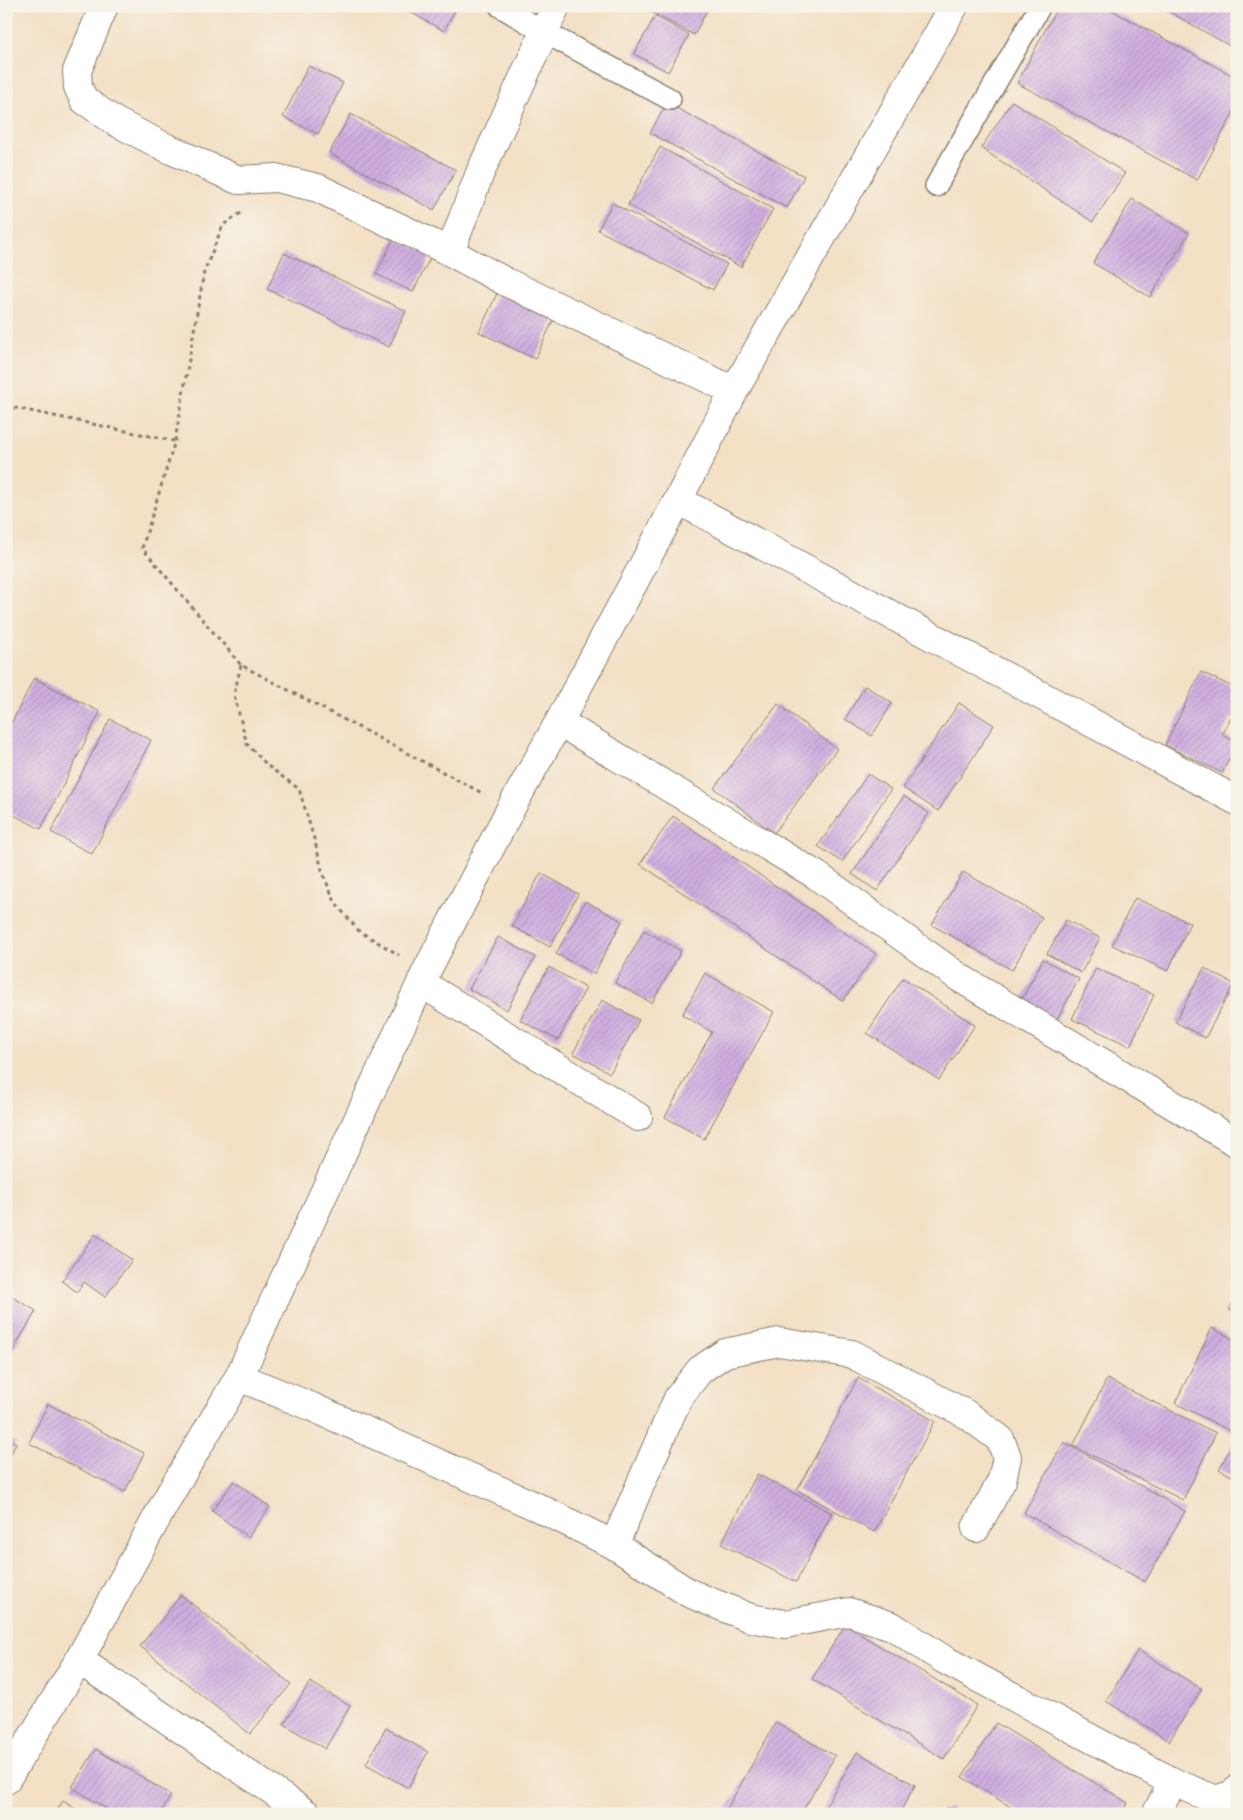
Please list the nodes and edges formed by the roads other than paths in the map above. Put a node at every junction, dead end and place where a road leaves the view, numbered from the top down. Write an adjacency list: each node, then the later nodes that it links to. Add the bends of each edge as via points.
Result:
1 (104, 6): 9 (street, via 77,71 78,87 84,100 116,122 238,180 276,178 318,188)
2 (500, 6): 6 (lane)
3 (556, 6): 6 (street)
4 (954, 6): 10 (street)
5 (1040, 6): 8 (lane)
6 (544, 32): 7 (lane); 9 (street, via 480,173)
7 (670, 99)
8 (936, 186)
9 (450, 252): 10 (street)
10 (734, 391): 11 (street)
11 (678, 500): 12 (street); 13 (street)
12 (559, 722): 14 (street); 16 (street, via 816,875 960,978)
13 (1237, 800)
14 (424, 977): 15 (street); 17 (street)
15 (638, 1117)
16 (1237, 1143)
17 (239, 1377): 19 (street, via 537,1507); 20 (street, via 171,1492)
18 (976, 1528): 19 (street, via 1002,1480 1007,1457 1000,1439 966,1414 852,1354 779,1342 725,1353 700,1370 678,1398)
19 (614, 1545): 22 (street, via 689,1593 750,1618 785,1624 849,1612 892,1626 943,1659)
20 (79, 1660): 21 (street); 24 (street)
21 (6, 1780)
22 (1173, 1782): 23 (street, via 1216,1800 1233,1794); 25 (street)
23 (1237, 1789)
24 (307, 1814)
25 (1156, 1814)

